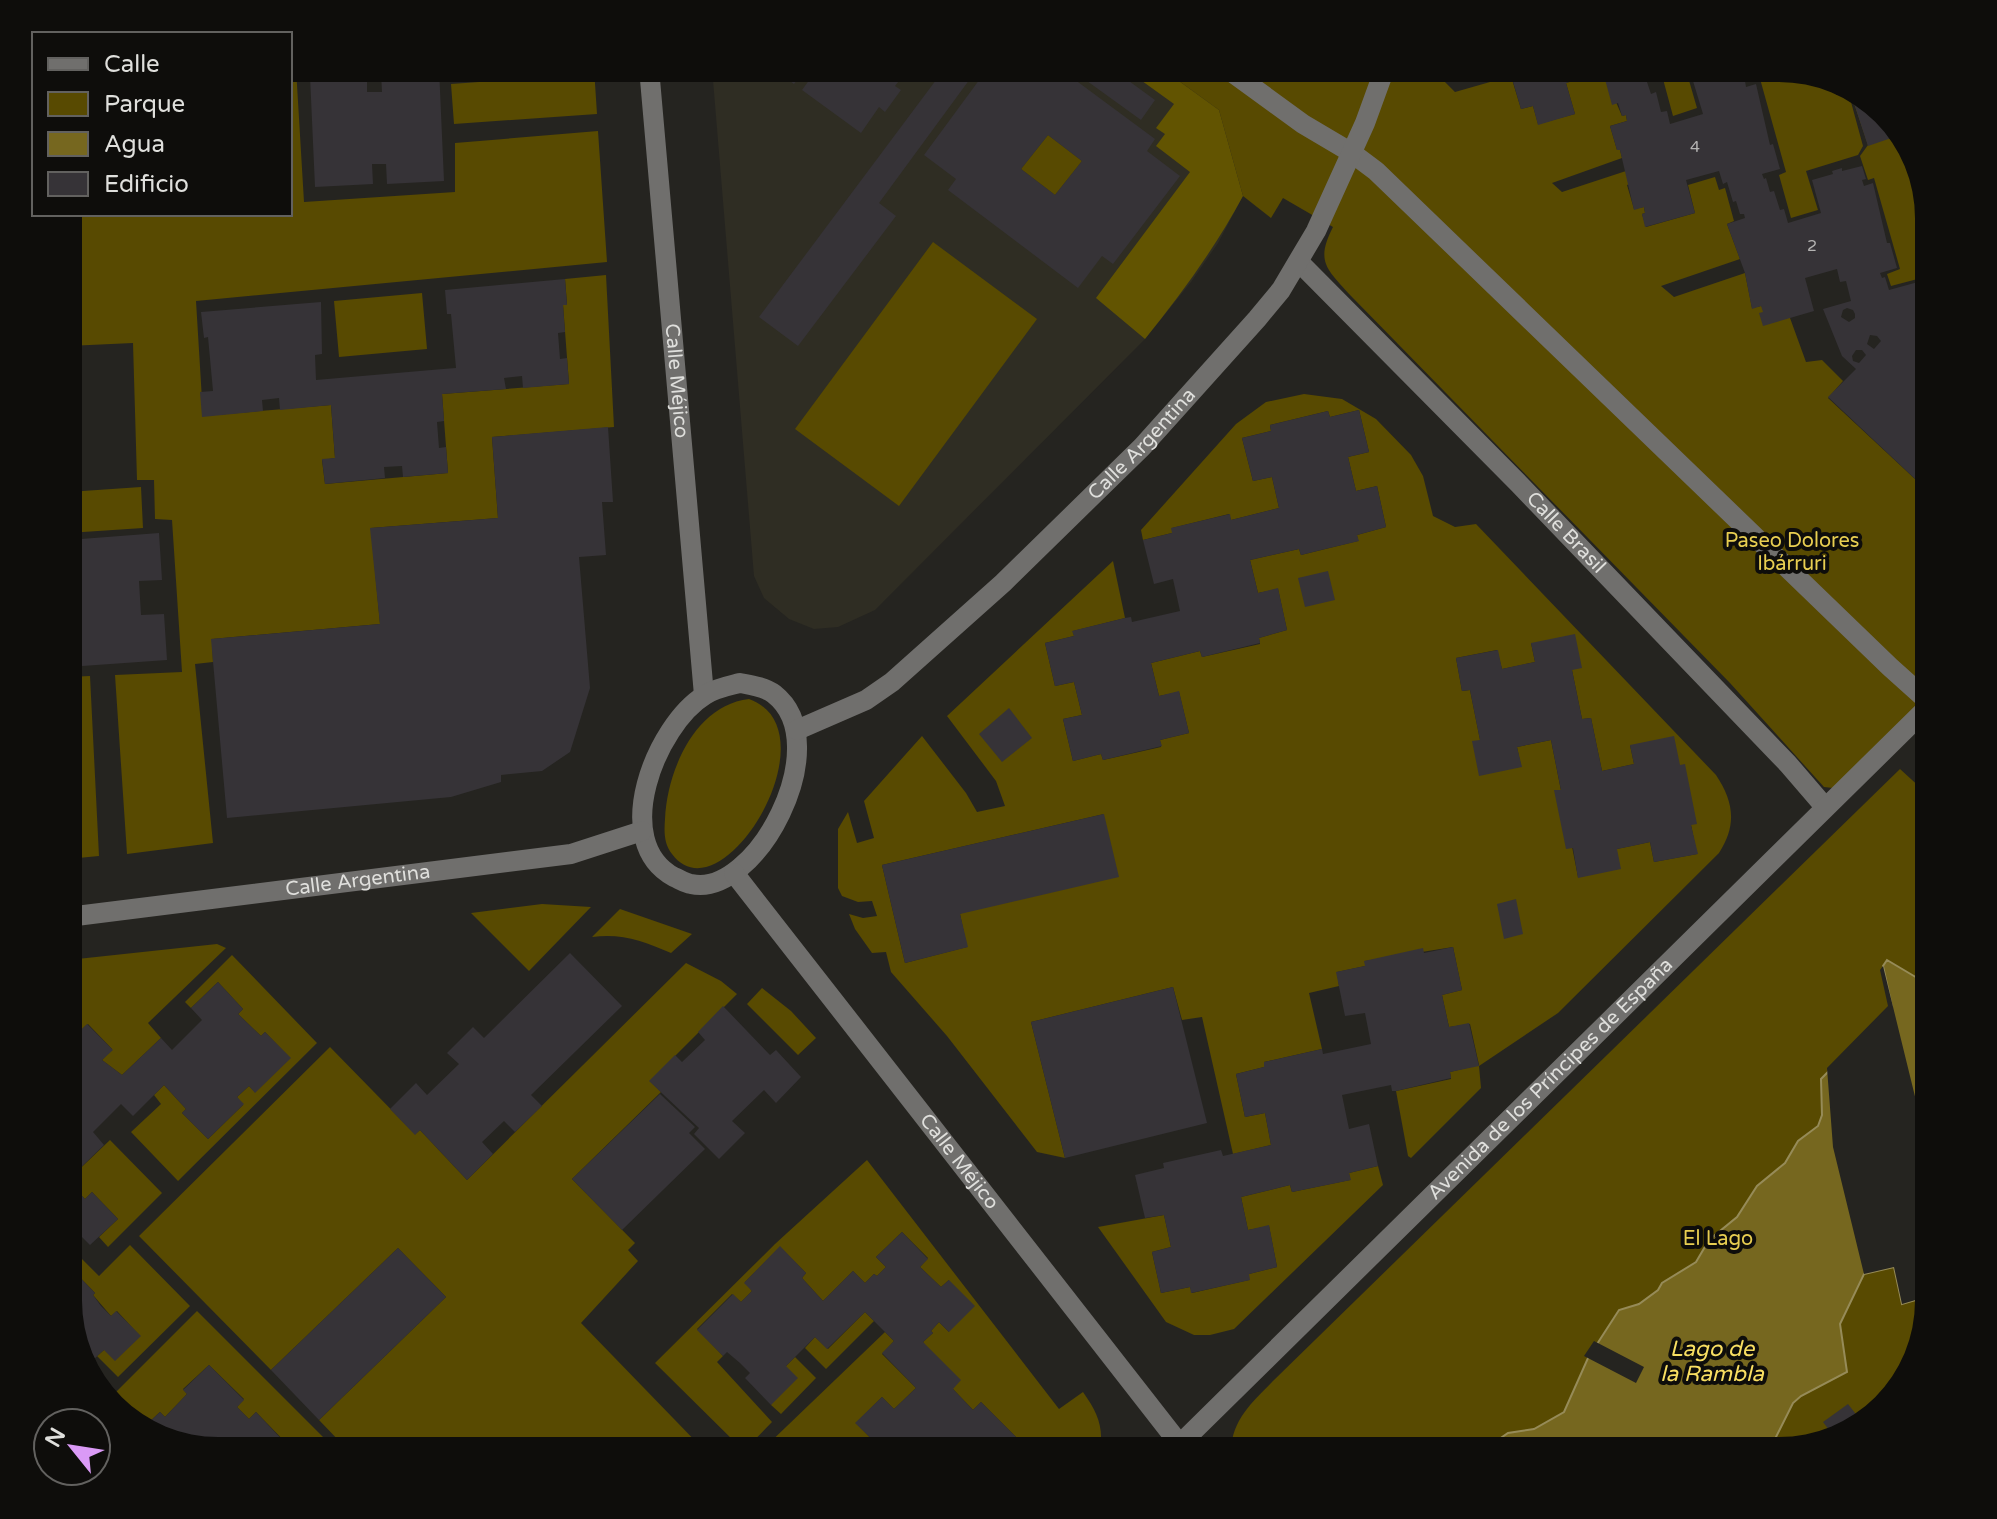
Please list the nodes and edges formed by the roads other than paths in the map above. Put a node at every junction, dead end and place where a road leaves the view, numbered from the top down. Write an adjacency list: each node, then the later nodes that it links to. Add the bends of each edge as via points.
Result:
1 (650, 82): 7 (street, Calle Méjico)
2 (1245, 82): 4 (street)
3 (1380, 82): 4 (street, Calle Argentina)
4 (1352, 153): 5 (street, Calle Argentina); 6 (street)
5 (1299, 262): 9 (street, Calle Argentina, via 1257,319 1142,447 1003,583 892,682 866,700); 10 (street, Calle Brasil, via 1519,484)
6 (1915, 691)
7 (704, 695): 9 (street, via 740,683 757,686 775,694); 11 (street, via 673,728 655,760 644,792)
8 (1915, 718): 10 (street, Avenida de los Príncipes de España)
9 (797, 730): 12 (street, via 794,778 781,814)
10 (1825, 807): 15 (street, Avenida de los Príncipes de España)
11 (642, 831): 12 (street, via 661,870 682,881 704,884); 13 (street, Calle Argentina, via 571,854)
12 (734, 873): 14 (street, Calle Méjico)
13 (82, 915)
14 (1170, 1437)
15 (1191, 1437)

